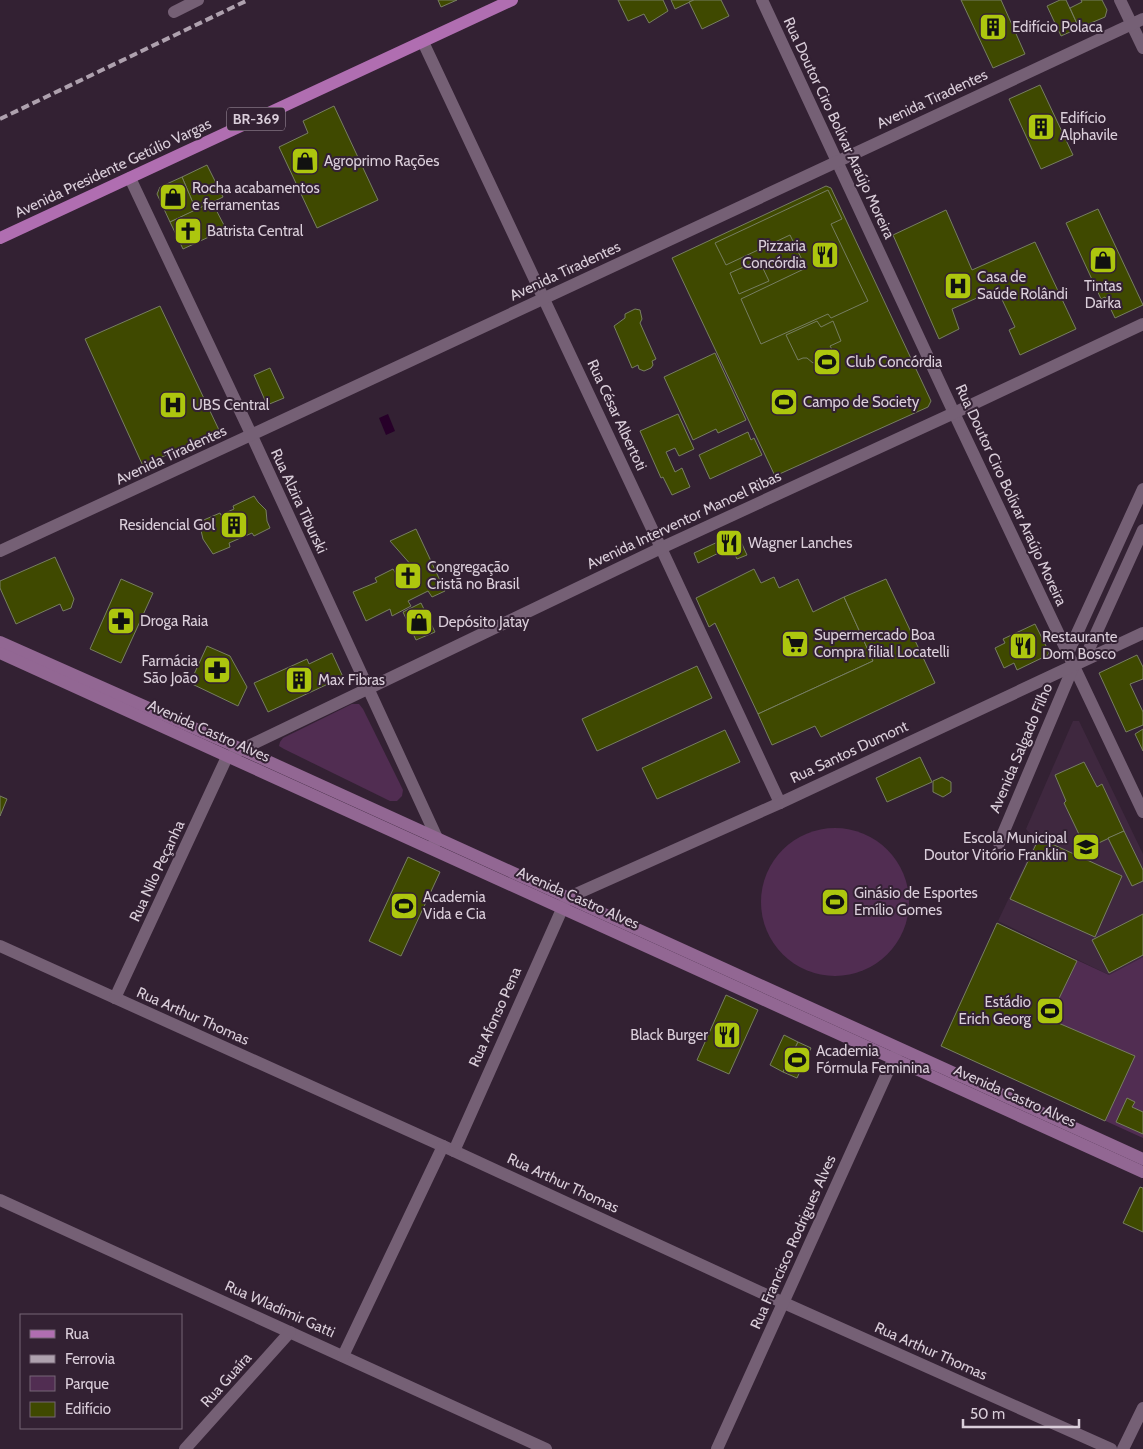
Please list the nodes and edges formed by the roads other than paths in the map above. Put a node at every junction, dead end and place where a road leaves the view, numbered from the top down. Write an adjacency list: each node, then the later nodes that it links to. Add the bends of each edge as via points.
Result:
1 (198, 0): 5 (street)
2 (512, 0): 7 (main road, Avenida Presidente Getúlio Vargas / BR-369)
3 (762, 0): 9 (street, Rua Doutor Ciro Bolívar Araújo Moreira)
4 (1120, 0): 6 (street)
5 (174, 12)
6 (1138, 22): 8 (street); 9 (street, Avenida Tiradentes)
7 (423, 42): 10 (main road, Avenida Presidente Getúlio Vargas / BR-369); 12 (street, Rua César Albertoti)
8 (1143, 48)
9 (836, 161): 12 (street, Avenida Tiradentes); 14 (street, Rua Doutor Ciro Bolívar Araújo Moreira)
10 (130, 178): 11 (main road, Avenida Presidente Getúlio Vargas / BR-369); 15 (street, Rua Alzira Tiburski)
11 (0, 238)
12 (544, 299): 15 (street, Avenida Tiradentes); 18 (street, Rua César Albertoti)
13 (1143, 324): 14 (street, Avenida Interventor Manoel Ribas)
14 (954, 413): 18 (street, Avenida Interventor Manoel Ribas); 23 (street, Rua Doutor Ciro Bolívar Araújo Moreira)
15 (252, 436): 19 (street, Avenida Tiradentes); 25 (street, Rua Alzira Tiburski)
16 (1143, 489): 23 (street)
17 (1143, 530): 24 (street, Avenida Salgado Filho)
18 (662, 548): 25 (street, Avenida Interventor Manoel Ribas); 29 (street, Rua César Albertoti)
19 (0, 551)
20 (1143, 633): 24 (street, Rua Santos Dumont)
21 (0, 642): 26 (main road, Avenida Castro Alves)
22 (0, 653): 26 (main road, Avenida Castro Alves)
23 (1068, 653): 24 (street, Rua Doutor Ciro Bolívar Araújo Moreira)
24 (1079, 662): 29 (street, Rua Santos Dumont); 30 (street, Rua Doutor Ciro Bolívar Araújo Moreira); 32 (street, Avenida Salgado Filho)
25 (368, 688): 27 (street, Avenida Interventor Manoel Ribas); 31 (street, Rua Alzira Tiburski)
26 (106, 696): 27 (main road, Avenida Castro Alves); 28 (main road, Avenida Castro Alves)
27 (241, 749): 28 (street, Avenida Interventor Manoel Ribas); 31 (main road, Avenida Castro Alves)
28 (227, 757): 31 (main road, Avenida Castro Alves); 35 (street, Rua Nilo Peçanha)
29 (780, 803): 33 (street, Rua Santos Dumont)
30 (1143, 812)
31 (434, 844): 33 (main road, Avenida Castro Alves)
32 (999, 844)
33 (564, 903): 36 (main road, Avenida Castro Alves); 38 (street, Rua Afonso Pena)
34 (0, 946): 35 (street, Rua Arthur Thomas)
35 (115, 998): 38 (street, Rua Arthur Thomas)
36 (896, 1054): 37 (main road, Avenida Castro Alves); 42 (street, Rua Francisco Rodrigues Alves)
37 (1050, 1124): 39 (main road, Avenida Castro Alves); 40 (main road, Avenida Castro Alves)
38 (448, 1148): 42 (street, Rua Arthur Thomas); 44 (street, Rua Afonso Pena)
39 (1143, 1159)
40 (1143, 1172)
41 (0, 1200): 43 (street, Rua Wladimir Gatti)
42 (784, 1302): 48 (street, Rua Francisco Rodrigues Alves); 49 (street, Rua Arthur Thomas)
43 (290, 1332): 44 (street, Rua Wladimir Gatti); 46 (street, Rua Guaíra)
44 (343, 1356): 47 (street, Rua Wladimir Gatti)
45 (1143, 1408): 50 (street)
46 (186, 1449)
47 (546, 1449)
48 (717, 1449)
49 (1111, 1449)
50 (1123, 1449)

